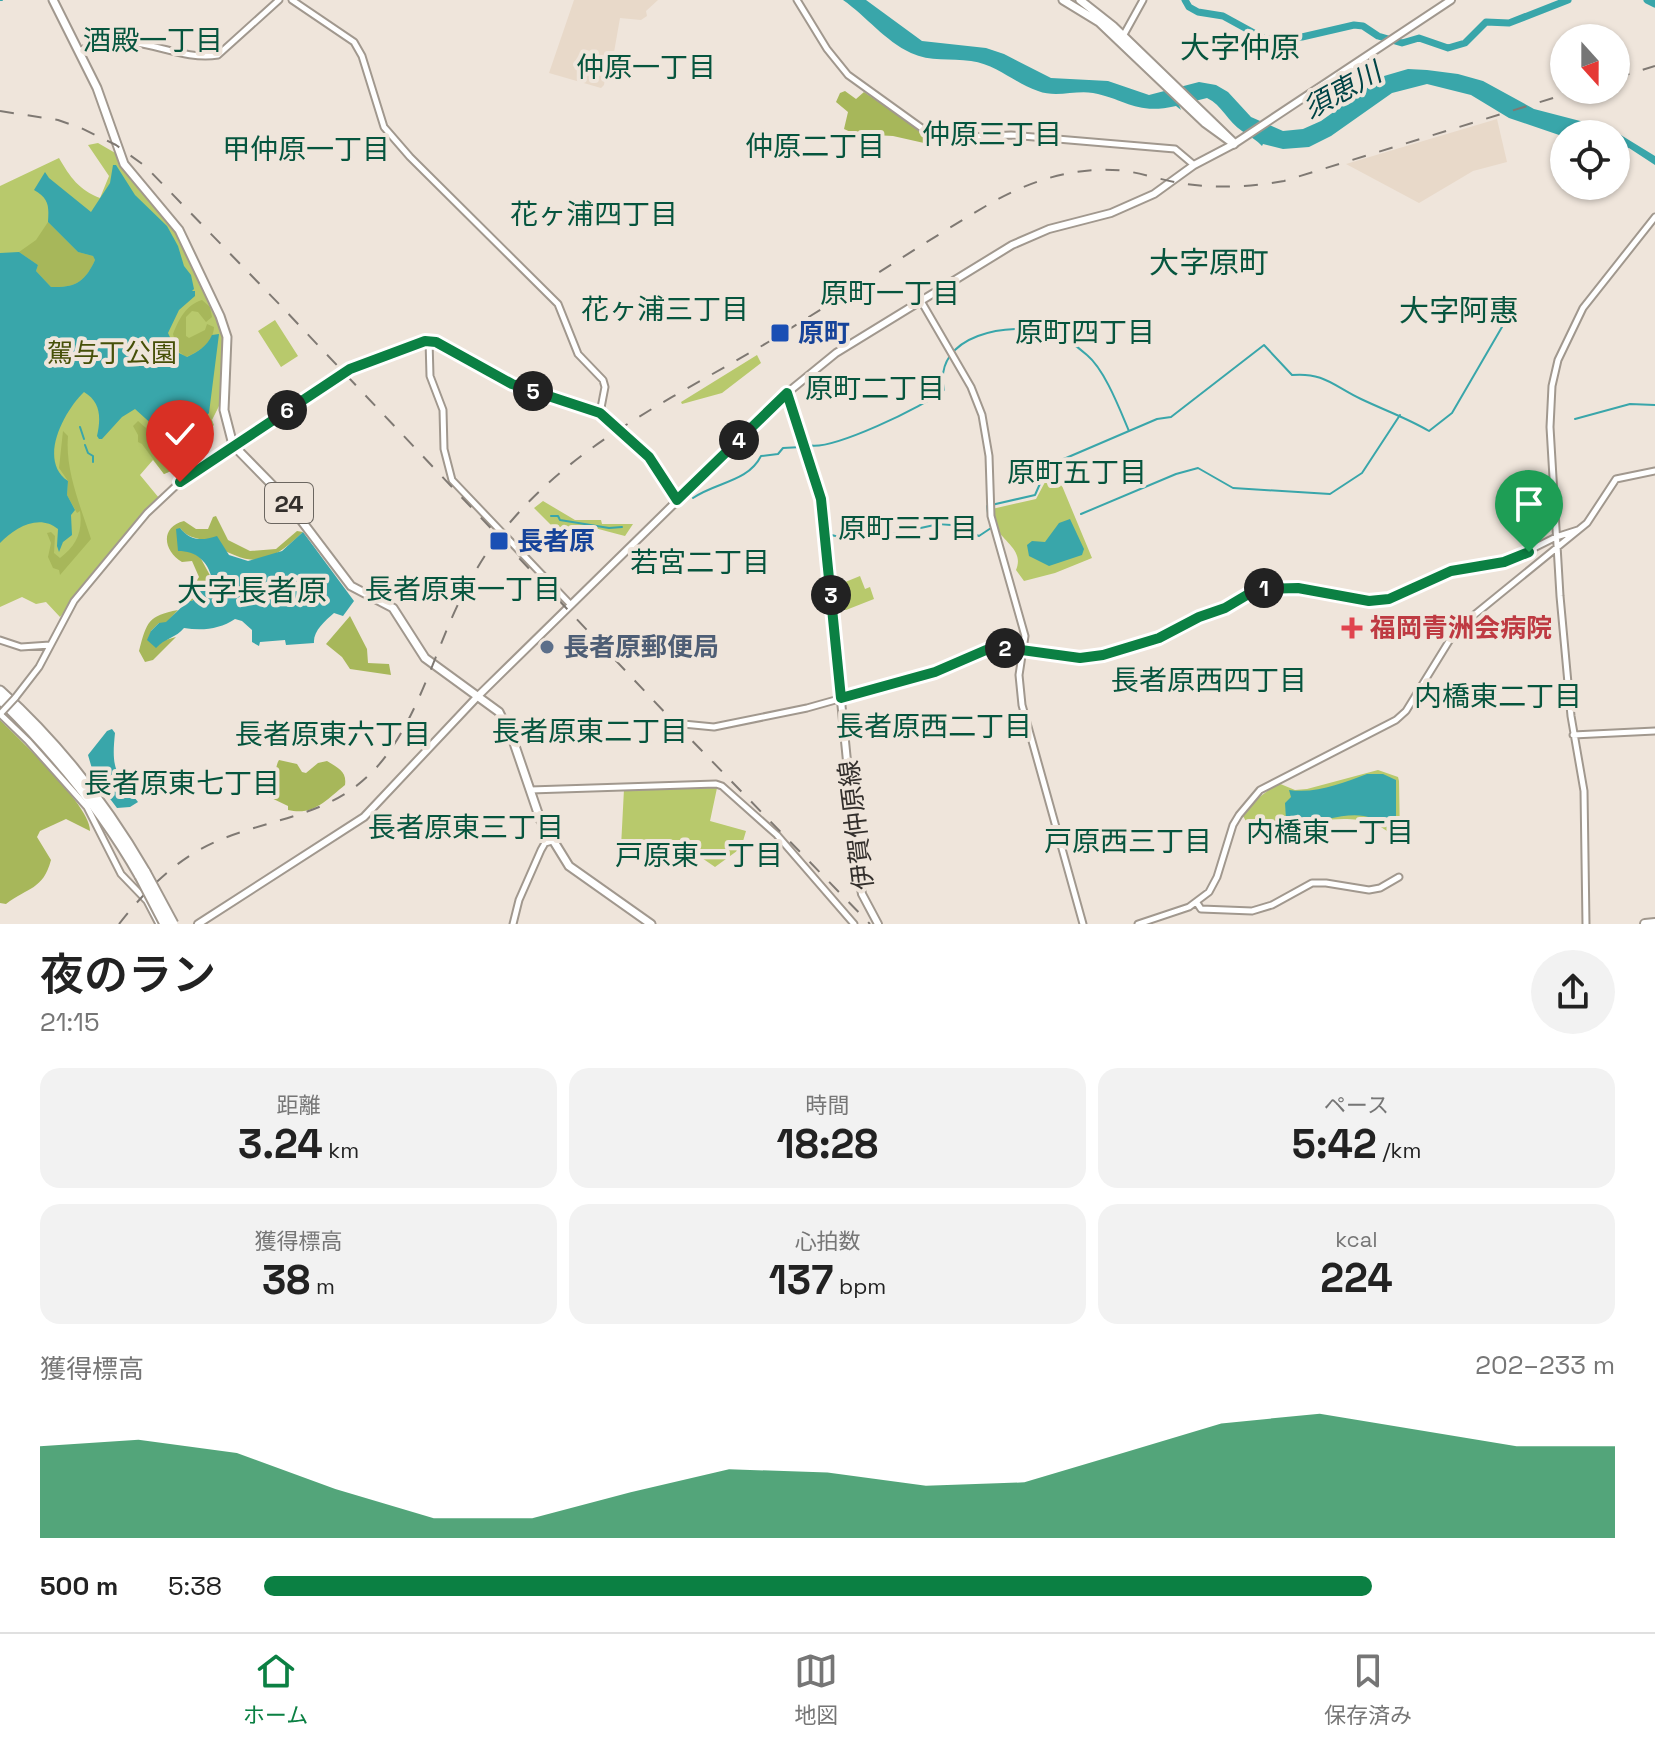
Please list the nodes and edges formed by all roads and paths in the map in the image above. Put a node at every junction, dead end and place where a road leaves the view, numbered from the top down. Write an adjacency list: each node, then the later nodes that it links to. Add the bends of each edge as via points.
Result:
1 (53, 0): 10 (main road)
2 (279, 0): 10 (street, via 218,55 122,41)
3 (292, 0): 17 (street, via 354,42 384,127 558,304 578,354 603,380)
4 (797, 0): 12 (street, via 848,75 930,134 1175,149)
5 (1063, 0): 9 (main road)
6 (1080, 0): 9 (main road)
7 (1143, 0): 9 (street)
8 (1451, 0): 11 (main road)
9 (1122, 38): 11 (main road, via 1225,139)
10 (79, 51): 18 (main road, via 124,164 179,230 225,328 224,410)
11 (1238, 141): 12 (main road)
12 (1194, 165): 14 (main road, via 1128,207 1012,245)
13 (1655, 217): 22 (street, via 1583,308 1558,360 1550,427)
14 (921, 301): 16 (main road, via 836,353); 27 (street, via 982,415 990,507 1025,636)
15 (429, 340): 17 (street, via 512,384); 18 (street, via 350,369); 24 (street, via 430,376 443,410 452,480)
16 (787, 393): 20 (main road); 30 (main road, 伊賀仲原線, via 821,499)
17 (600, 413): 20 (street, bridge, via 655,464)
18 (233, 445): 26 (street, via 147,513 74,601); 29 (main road, 24, via 282,495 351,586 393,608 425,658)
19 (1655, 471): 21 (street, via 1616,479)
20 (677, 500): 24 (main road)
21 (1578, 530): 22 (street); 23 (street)
22 (1556, 537): 23 (street); 27 (street, via 1510,560 1451,571 1389,599 1262,588 1159,638 1103,655 1080,658)
23 (1557, 547): 35 (street); 40 (street, via 1460,628 1396,720 1254,796 1233,825 1214,885)
24 (570, 604): 29 (main road)
25 (0, 640): 26 (street, via 16,646)
26 (50, 645): 32 (street, bridge)
27 (1023, 651): 30 (street, via 986,650 935,672); 51 (street, via 1019,675 1024,716)
28 (0, 691): 38 (highway, via 81,777)
29 (478, 696): 36 (main road, 24, via 506,723); 41 (main road, via 364,817)
30 (841, 698): 33 (street, via 753,721 714,727); 50 (main road, 伊賀仲原線, via 859,884)
31 (0, 699): 38 (highway, via 84,792)
32 (1, 713): 43 (street, via 87,807 121,874 147,901)
33 (683, 724)
34 (1655, 731): 35 (street)
35 (1573, 735): 53 (street, via 1584,791)
36 (530, 790): 37 (main road, 24); 49 (street, via 722,786 777,835)
37 (552, 841): 47 (street, via 541,850); 48 (main road, 24, via 576,872)
38 (143, 874): 44 (highway, bridge); 45 (highway, bridge)
39 (1399, 877): 40 (street, via 1375,890 1312,883 1252,911 1201,909)
40 (1197, 903): 52 (street)
41 (208, 921): 46 (main road)
42 (1655, 923): 54 (highway)
43 (159, 924)
44 (165, 924)
45 (173, 924)
46 (198, 924)
47 (513, 924)
48 (651, 924)
49 (854, 924)
50 (878, 924)
51 (1083, 924)
52 (1138, 924)
53 (1586, 924)
54 (1645, 924)

